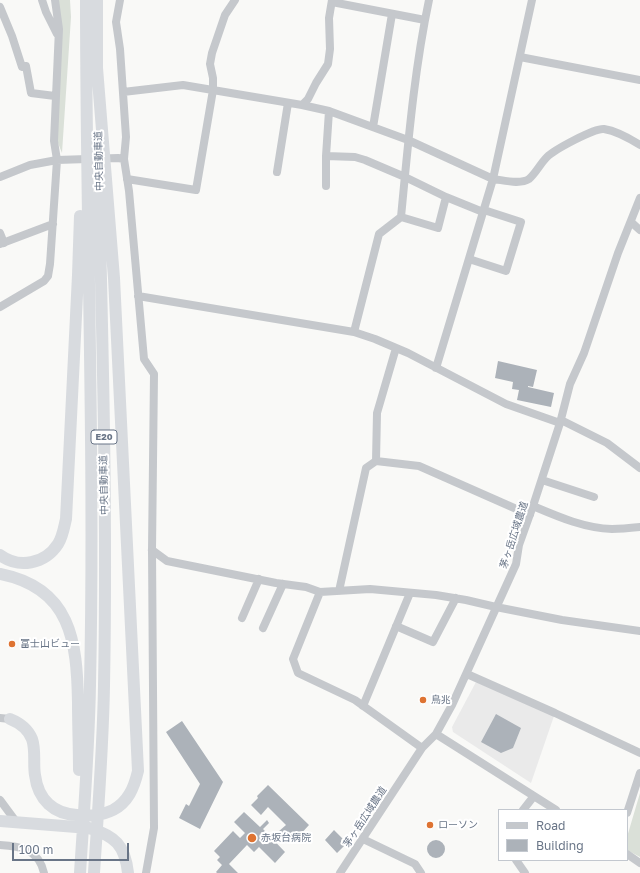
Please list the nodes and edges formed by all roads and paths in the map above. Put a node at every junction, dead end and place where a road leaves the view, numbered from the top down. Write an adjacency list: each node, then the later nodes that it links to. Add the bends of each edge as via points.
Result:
1 (42, 0): 13 (street)
2 (55, 0): 13 (street)
3 (86, 0): 22 (highway, 中央自動車道 / E20)
4 (98, 0): 15 (highway, 中央自動車道 / E20)
5 (120, 0): 18 (street, via 116,22)
6 (235, 0): 17 (street, via 225,15 212,53 210,64)
7 (429, 0): 12 (street)
8 (532, 0): 14 (street)
9 (332, 1): 11 (street); 21 (street, via 328,64)
10 (0, 7): 19 (street, via 22,67 26,66 31,93)
11 (392, 14): 12 (street); 24 (street)
12 (425, 20): 25 (street)
13 (58, 37): 19 (street)
14 (520, 57): 16 (street); 34 (street)
15 (97, 68): 75 (highway, via 114,278 138,771 135,785 125,802 101,815 90,816 64,814 49,805 35,776 32,738 17,721); 94 (highway, 中央自動車道 / E20, via 105,538 101,780)
16 (640, 80)
17 (213, 90): 18 (street, via 183,85); 20 (street); 33 (street, via 196,190)
18 (123, 92): 28 (street, via 126,137)
19 (55, 96): 29 (street, via 54,140)
20 (288, 103): 21 (street); 30 (street)
21 (302, 105): 23 (street)
22 (86, 107): 60 (highway, via 66,519 58,543 52,551 35,562 16,563); 93 (highway, 中央自動車道 / E20, via 91,616 90,694)
23 (329, 111): 24 (street); 27 (street)
24 (374, 127): 25 (street)
25 (408, 140): 32 (street); 34 (street)
26 (640, 145): 34 (street, via 602,129 581,136 547,157 529,179)
27 (326, 156): 32 (street, via 355,157); 35 (street)
28 (121, 159): 29 (street); 33 (street)
29 (60, 160): 31 (street, via 30,165); 41 (street)
30 (277, 172)
31 (0, 177)
32 (405, 177): 36 (street); 39 (street)
33 (127, 179): 46 (street)
34 (493, 179): 38 (street)
35 (326, 186)
36 (446, 197): 38 (street); 39 (street, via 438,228)
37 (640, 198): 40 (street, 茅ヶ岳広域農道)
38 (483, 211): 45 (street); 45 (street, via 521,222 506,272)
39 (401, 217): 48 (street, via 379,234)
40 (631, 222): 42 (street); 51 (street, 茅ヶ岳広域農道, via 584,354 570,384)
41 (53, 224): 44 (street); 47 (street, via 48,276 44,281)
42 (640, 230)
43 (0, 233): 44 (street)
44 (2, 243)
45 (469, 259): 50 (street)
46 (138, 296): 48 (street); 59 (street, via 144,359 154,374)
47 (0, 307)
48 (354, 332): 49 (street)
49 (396, 348): 50 (street); 52 (street, via 377,413)
50 (436, 368): 51 (street, via 506,404)
51 (560, 421): 53 (street, via 607,442); 54 (street, 茅ヶ岳広域農道)
52 (376, 461): 57 (street, via 419,466); 64 (street, via 366,468)
53 (640, 468)
54 (542, 480): 55 (street); 56 (street, 茅ヶ岳広域農道)
55 (594, 496)
56 (533, 506): 57 (street, 茅ヶ岳広域農道); 58 (street, via 571,522 612,529)
57 (530, 515): 68 (street, 茅ヶ岳広域農道, via 519,545 516,564)
58 (640, 527)
59 (152, 550): 62 (street, via 167,561); 96 (street, via 154,828)
60 (0, 555)
61 (0, 574): 93 (highway, via 20,579 42,591 61,613 72,639 78,688)
62 (259, 579): 63 (street); 69 (street)
63 (283, 584): 65 (street); 71 (street)
64 (339, 591): 65 (street); 66 (street, via 370,589)
65 (320, 592): 74 (street, via 294,659 298,673)
66 (410, 593): 67 (street); 70 (street)
67 (456, 598): 68 (street); 70 (street, via 433,642)
68 (496, 607): 72 (street); 73 (street, 茅ヶ岳広域農道)
69 (242, 618)
70 (396, 626): 74 (street)
71 (263, 628)
72 (640, 631)
73 (467, 674): 76 (street, 茅ヶ岳広域農道); 78 (street)
74 (363, 706): 77 (street)
75 (5, 719)
76 (436, 734): 77 (street, 茅ヶ岳広域農道); 80 (street)
77 (422, 748): 87 (street, 茅ヶ岳広域農道)
78 (640, 753)
79 (640, 773): 84 (street)
80 (534, 796): 82 (street); 83 (street)
81 (0, 800): 86 (street)
82 (524, 809)
83 (554, 809)
84 (628, 811)
85 (0, 821): 86 (highway)
86 (17, 823): 95 (highway, via 89,828 101,832 112,837 120,846)
87 (363, 839): 97 (street, 茅ヶ岳広域農道); 98 (street, via 415,864)
88 (0, 845): 92 (street, via 28,850 38,858)
89 (628, 855): 91 (street)
90 (517, 861): 99 (street)
91 (640, 862)
92 (44, 873)
93 (80, 873)
94 (94, 873)
95 (128, 873)
96 (146, 873)
97 (340, 873)
98 (421, 873)
99 (525, 873)

